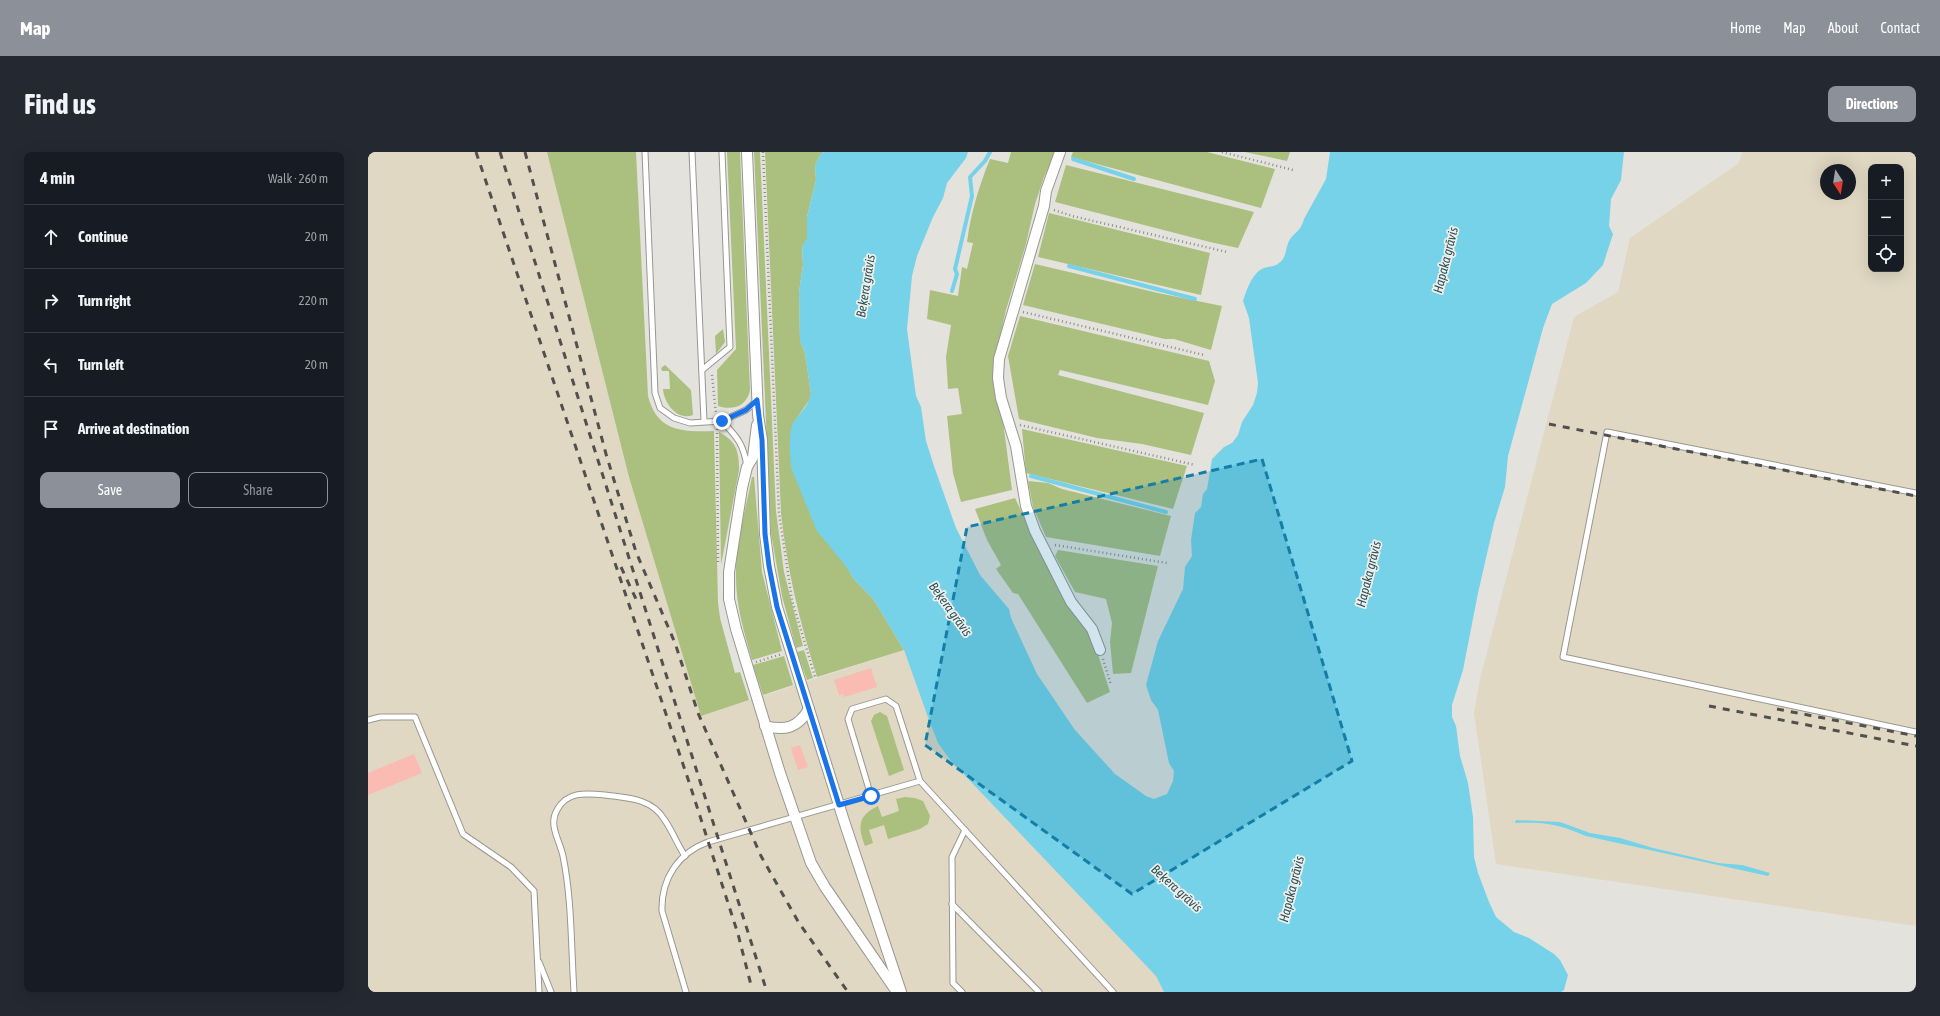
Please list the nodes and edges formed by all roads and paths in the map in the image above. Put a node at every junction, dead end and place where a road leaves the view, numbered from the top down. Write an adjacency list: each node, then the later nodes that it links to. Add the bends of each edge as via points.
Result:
1 (645, 152): 16 (lane, via 655,393 660,408 674,418 690,423)
2 (692, 152): 13 (lane)
3 (722, 152): 13 (lane, via 730,347)
4 (747, 152): 14 (street)
5 (764, 152): 24 (path, via 779,513 792,600)
6 (1060, 152): 9 (street, via 1046,191)
7 (1222, 152): 8 (path)
8 (1293, 170)
9 (1044, 206): 10 (path, via 1072,216); 11 (street)
10 (1227, 252)
11 (1014, 310): 12 (path); 18 (street, via 999,359 998,378)
12 (1204, 355)
13 (702, 370): 16 (lane)
14 (757, 400): 15 (street); 17 (lane, via 746,410)
15 (758, 415): 20 (street, via 752,457); 26 (street, via 762,440 765,534 769,566 777,607)
16 (704, 421): 17 (lane)
17 (722, 421): 20 (lane, via 737,436)
18 (1009, 424): 19 (path); 22 (street, via 1016,446 1026,506)
19 (1195, 465)
20 (747, 467): 27 (street, via 729,572 730,599)
21 (1916, 493): 33 (lane, via 1607,432 1563,657)
22 (1041, 543): 23 (path); 25 (street, via 1071,602 1092,629)
23 (1167, 563)
24 (805, 647): 26 (path); 28 (path)
25 (1100, 650): 29 (path)
26 (790, 651): 27 (path); 30 (street)
27 (746, 664): 32 (street)
28 (815, 677)
29 (1111, 685)
30 (808, 709): 32 (street, via 794,725 777,729); 36 (street)
31 (368, 720): 41 (lane, via 415,717 463,834 511,867 534,892)
32 (765, 726): 37 (street)
33 (1916, 732)
34 (920, 781): 35 (lane); 35 (lane, via 896,706 886,700 852,710 848,719); 38 (lane)
35 (871, 796): 36 (lane)
36 (839, 805): 37 (lane); 47 (street)
37 (796, 817): 39 (lane, via 705,843); 46 (street, via 811,863)
38 (965, 830): 40 (lane, via 952,857); 50 (lane)
39 (685, 856): 44 (lane, via 664,818 647,804 634,799 586,793 573,795 563,802 555,814 554,826 566,878); 45 (lane, via 668,875 661,900 664,922)
40 (952, 904): 48 (lane, via 953,982); 49 (lane)
41 (537, 957): 42 (lane); 43 (lane)
42 (538, 992)
43 (551, 992)
44 (574, 992)
45 (686, 992)
46 (897, 992)
47 (901, 992)
48 (962, 992)
49 (1039, 992)
50 (1113, 992)

